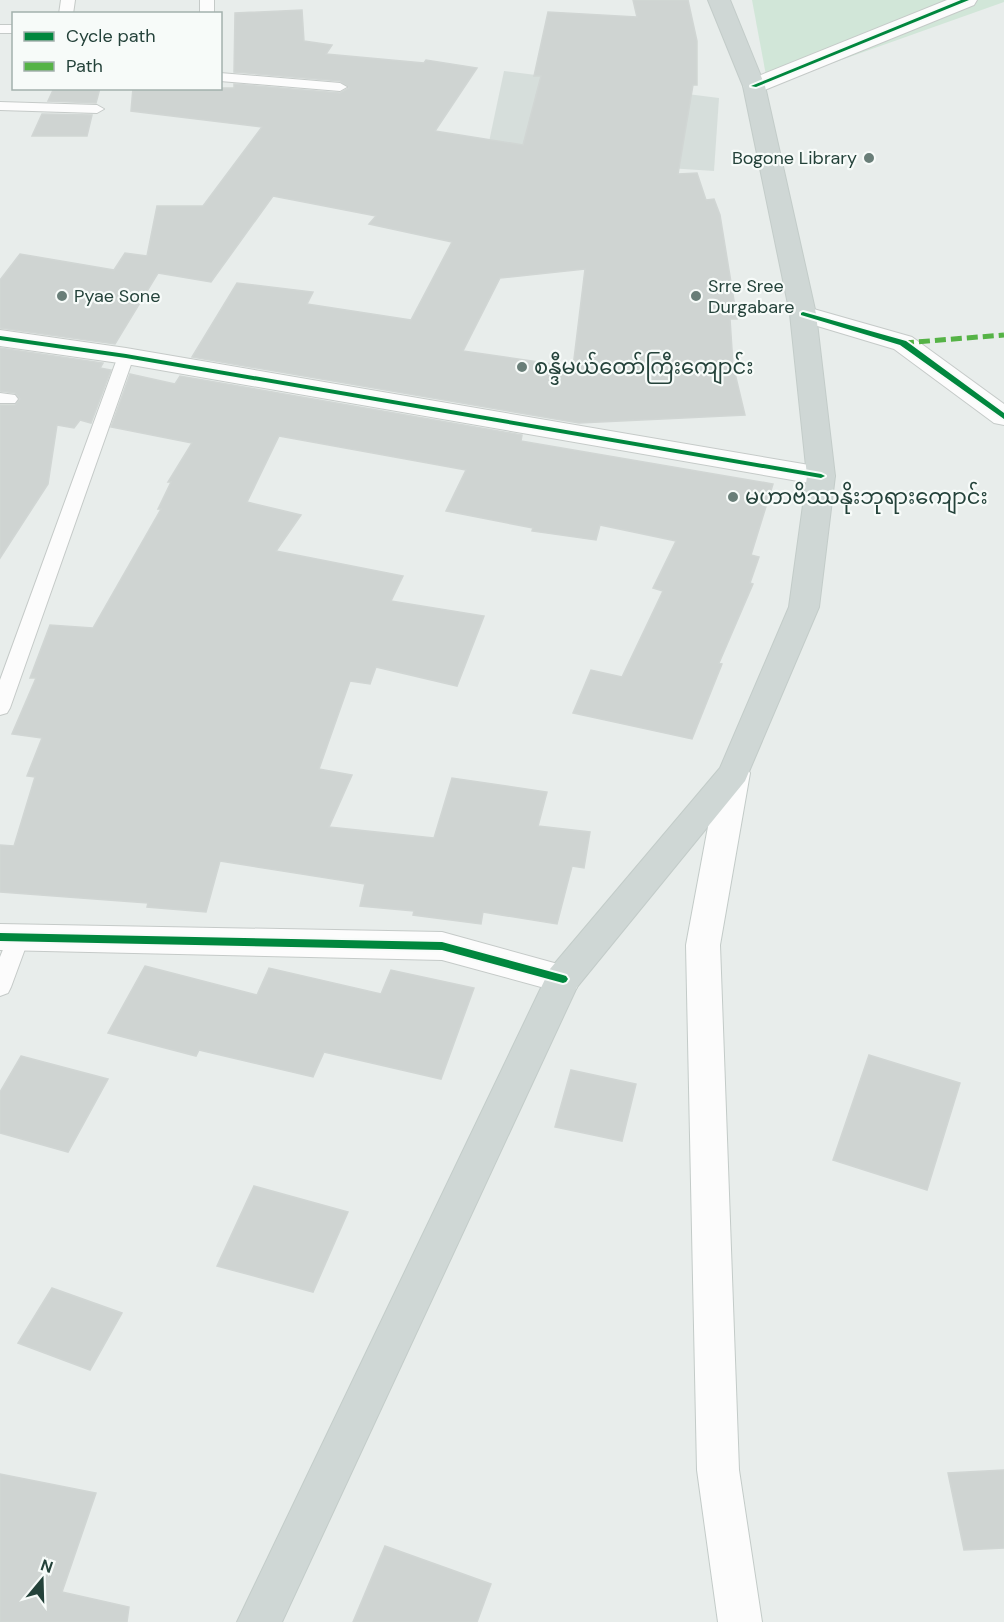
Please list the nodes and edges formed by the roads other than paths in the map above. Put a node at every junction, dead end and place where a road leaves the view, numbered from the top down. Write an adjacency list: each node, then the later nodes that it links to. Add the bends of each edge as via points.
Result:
1 (719, 0): 4 (main road)
2 (966, 0): 4 (street)
3 (222, 77): 5 (lane)
4 (753, 86): 8 (main road)
5 (340, 87)
6 (0, 106): 7 (lane)
7 (97, 109)
8 (803, 314): 11 (street, via 903,343); 12 (main road)
9 (0, 338): 10 (street)
10 (126, 356): 12 (street); 13 (lane)
11 (1004, 417)
12 (821, 476): 15 (main road, via 804,608)
13 (8, 663): 14 (lane)
14 (0, 708)
15 (734, 773): 17 (main road); 20 (street, via 703,945 718,1470)
16 (9, 938): 17 (street, via 442,946); 18 (lane)
17 (563, 979): 19 (main road)
18 (0, 987)
19 (259, 1622)
20 (740, 1622)

